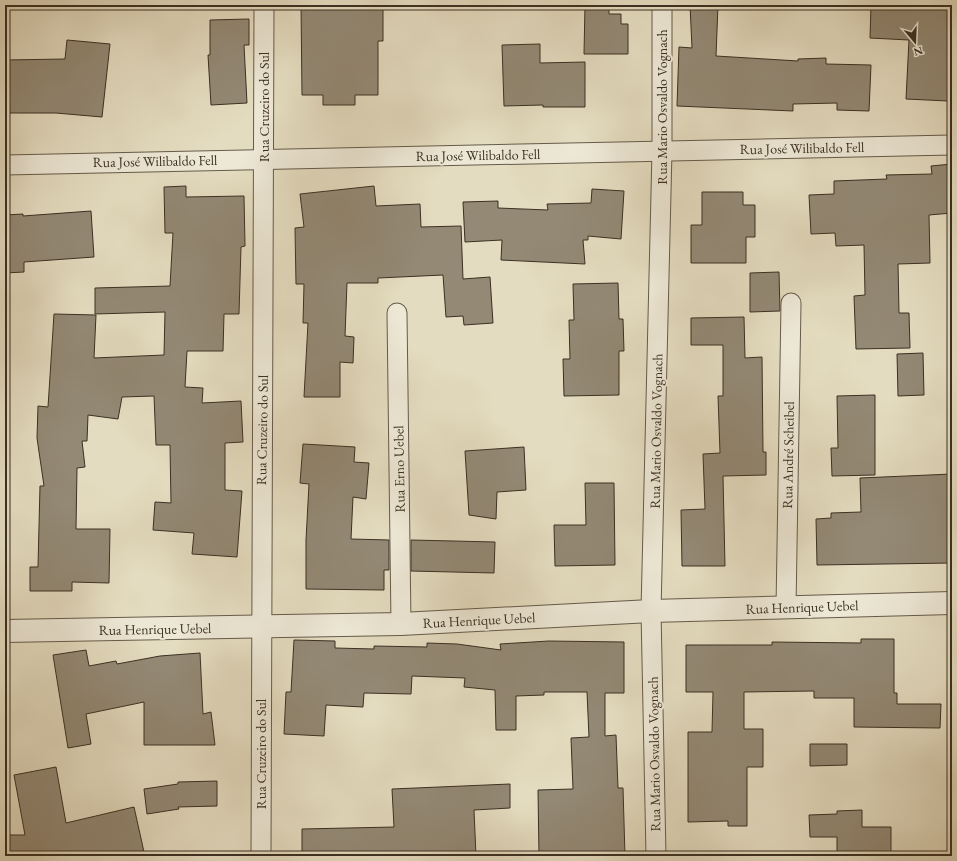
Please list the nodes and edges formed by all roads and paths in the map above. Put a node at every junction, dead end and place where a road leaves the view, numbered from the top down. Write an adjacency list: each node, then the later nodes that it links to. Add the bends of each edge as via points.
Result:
1 (264, 5): 5 (street, Rua Cruzeiro do Sul)
2 (662, 5): 4 (street, Rua Mario Osvaldo Vognach)
3 (952, 145): 4 (street, Rua José Wilibaldo Fell)
4 (662, 152): 5 (street, Rua José Wilibaldo Fell); 11 (street, Rua Mario Osvaldo Vognach)
5 (265, 159): 6 (street, Rua José Wilibaldo Fell); 13 (street, Rua Cruzeiro do Sul)
6 (5, 165)
7 (790, 303): 10 (street, Rua André Scheibel)
8 (397, 313): 12 (street, Rua Erno Uebel)
9 (952, 603): 10 (street, Rua Henrique Uebel)
10 (786, 608): 11 (street, Rua Henrique Uebel)
11 (651, 611): 12 (street, Rua Henrique Uebel); 16 (street, Rua Mario Osvaldo Vognach)
12 (401, 624): 13 (street, Rua Henrique Uebel)
13 (260, 627): 14 (street, Rua Henrique Uebel); 15 (street, Rua Cruzeiro do Sul)
14 (5, 631)
15 (261, 856)
16 (656, 856)

